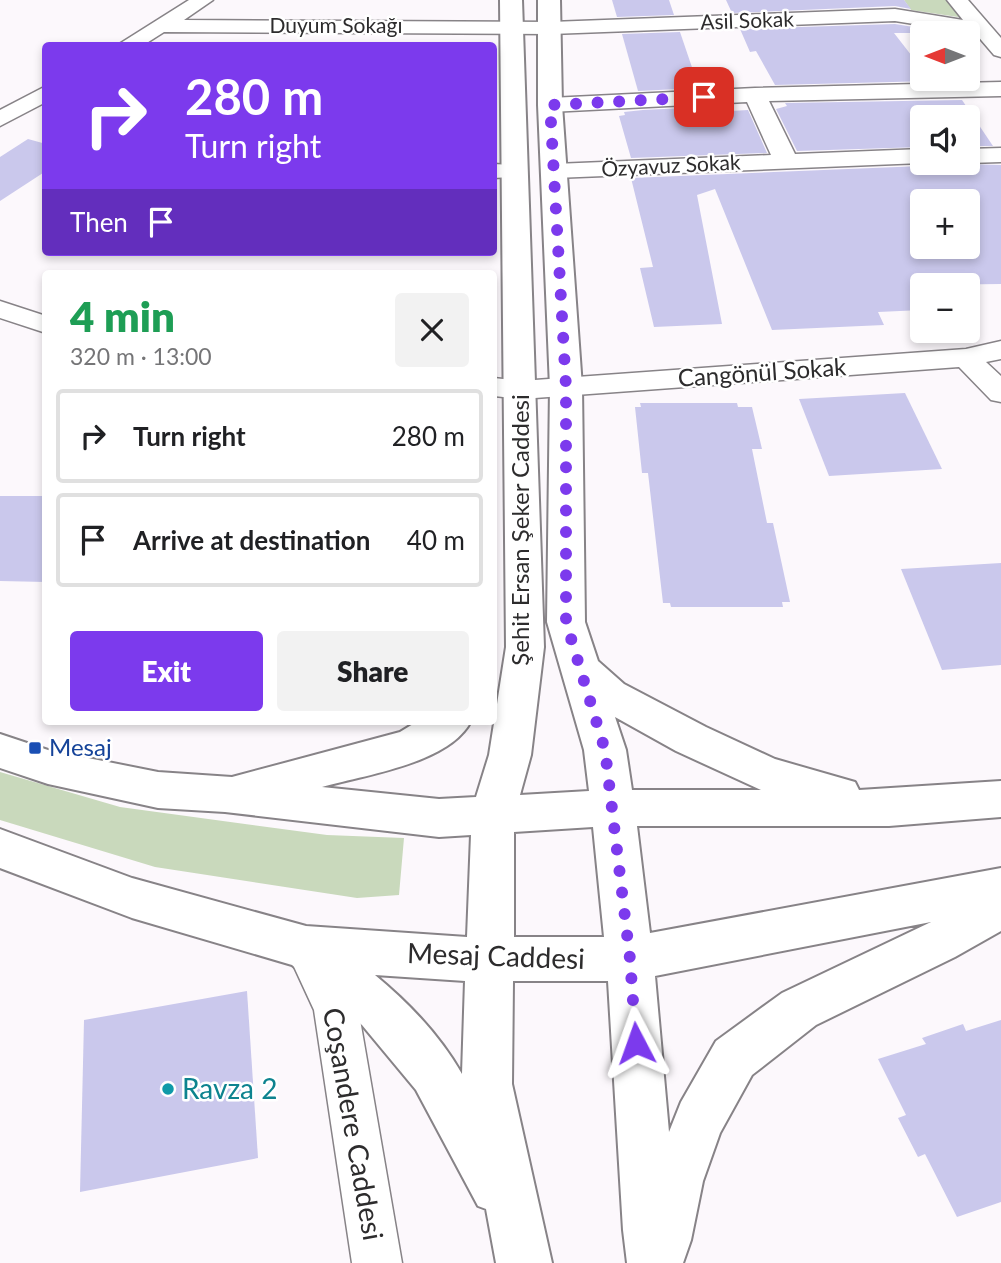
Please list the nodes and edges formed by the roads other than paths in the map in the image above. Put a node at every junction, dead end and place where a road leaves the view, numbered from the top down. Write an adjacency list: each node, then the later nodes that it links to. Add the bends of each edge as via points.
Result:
1 (203, 0): 6 (street)
2 (957, 0): 7 (street)
3 (889, 8): 5 (street, Asil Sokak); 7 (street, Asil Sokak)
4 (511, 13): 5 (street, Asil Sokak); 6 (street, Duyum Sokağı); 20 (street, Şehit Ersan Şeker Caddesi)
5 (550, 14): 13 (street, Şehit Ersan Şeker Caddesi)
6 (160, 26): 8 (street)
7 (981, 29): 9 (street)
8 (133, 42)
9 (1001, 51)
10 (1001, 89): 12 (street)
11 (42, 94): 14 (street)
12 (755, 95): 13 (street); 19 (street)
13 (550, 105): 21 (street, Şehit Ersan Şeker Caddesi)
14 (5, 116): 15 (street)
15 (34, 120)
16 (1001, 155): 18 (street)
17 (910, 156): 19 (street, Özyavuz Sokak)
18 (980, 156)
19 (786, 160): 21 (street, Özyavuz Sokak)
20 (504, 171): 27 (street, Şehit Ersan Şeker Caddesi)
21 (555, 171): 26 (street, Şehit Ersan Şeker Caddesi)
22 (0, 309): 23 (street)
23 (42, 324)
24 (1001, 350): 25 (street, Cangönül Sokak)
25 (967, 358): 26 (street, Cangönül Sokak); 28 (street)
26 (566, 387): 27 (street, Cangönül Sokak); 30 (street, Şehit Ersan Şeker Caddesi, via 566,622)
27 (507, 389): 29 (street, Şehit Ersan Şeker Caddesi)
28 (1001, 393)
29 (525, 647): 31 (street); 38 (street, Şehit Ersan Şeker Caddesi, via 510,755)
30 (580, 669): 36 (street, Şehit Ersan Şeker Caddesi, via 605,750); 37 (street, via 610,695 766,774)
31 (497, 682)
32 (445, 725): 34 (street, via 411,746)
33 (0, 751): 34 (street, via 48,767 158,790)
34 (225, 794): 38 (street, via 439,818)
35 (1001, 799): 37 (street)
36 (612, 808): 37 (street); 38 (street); 44 (street, Şehit Ersan Şeker Caddesi)
37 (889, 808)
38 (493, 813): 43 (street, Şehit Ersan Şeker Caddesi)
39 (0, 848): 42 (street, Mesaj Caddesi, via 132,898)
40 (1001, 888): 44 (street, Mesaj Caddesi)
41 (1001, 906): 47 (street, via 799,1009 734,1058 699,1120 676,1181)
42 (306, 948): 43 (street, Mesaj Caddesi, via 443,959); 45 (street, via 379,1009 435,1073); 46 (street, Coşandere Caddesi, via 336,1008)
43 (489, 958): 44 (street, Mesaj Caddesi); 45 (street, Şehit Ersan Şeker Caddesi, via 487,1084)
44 (630, 959): 47 (street, Şehit Ersan Şeker Caddesi, via 650,1230)
45 (520, 1243)
46 (377, 1263)
47 (657, 1263)

